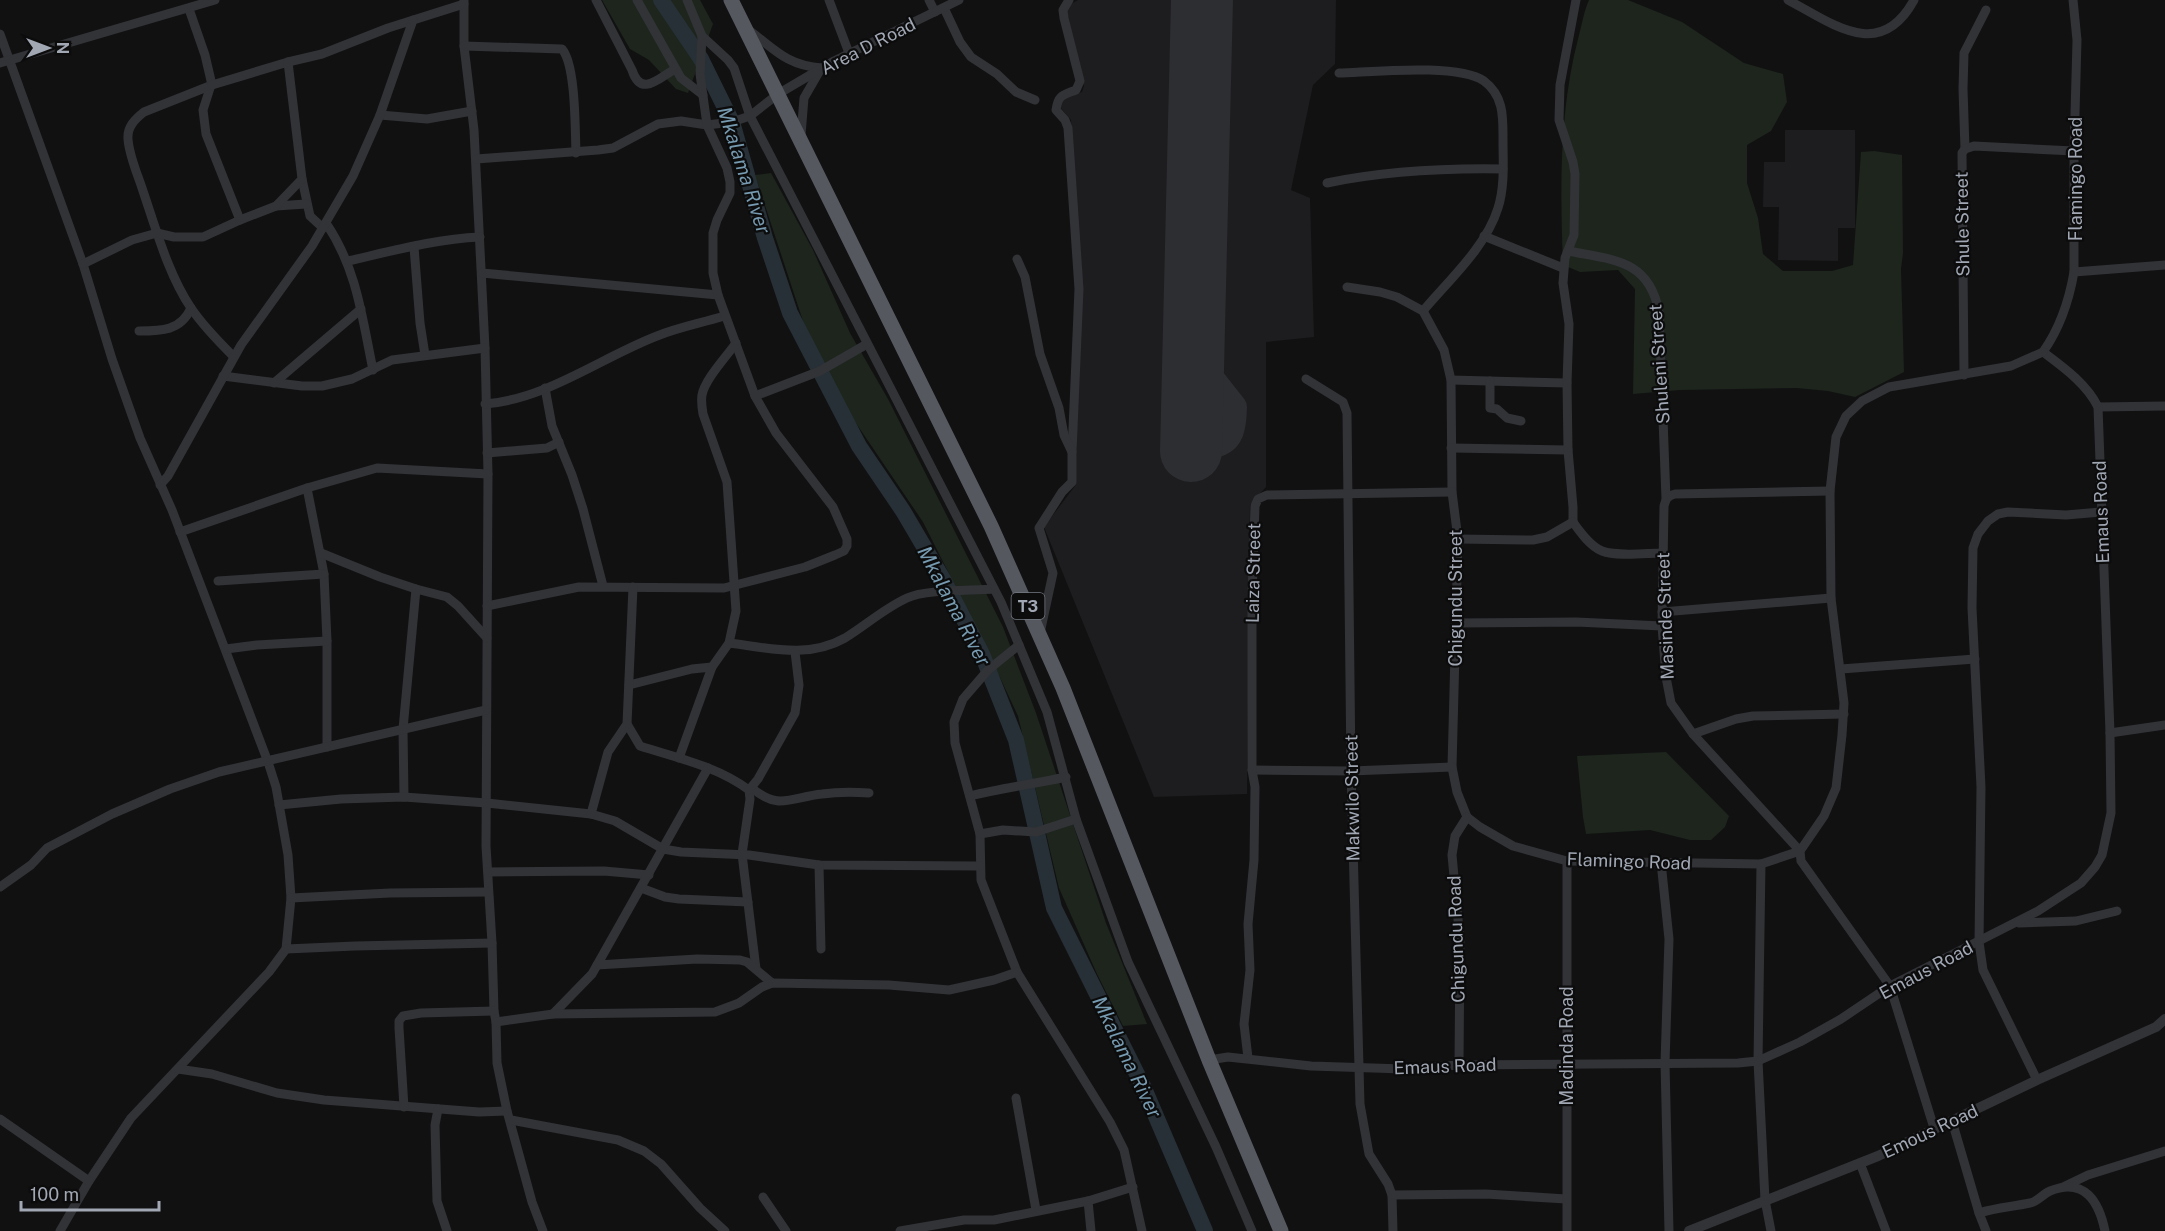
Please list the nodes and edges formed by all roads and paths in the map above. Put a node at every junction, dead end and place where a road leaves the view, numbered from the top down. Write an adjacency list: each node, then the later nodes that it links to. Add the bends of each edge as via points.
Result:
1 (214, 0): 15 (street)
2 (596, 0): 28 (street, via 640,85 647,86)
3 (637, 0): 28 (street)
4 (687, 0): 21 (street)
5 (731, 0): 19 (highway, T3)
6 (829, 0): 23 (street)
7 (929, 0): 16 (street)
8 (959, 0): 16 (street, Area D Road)
9 (1069, 0): 92 (street, via 1063,10 1080,81 1076,90 1057,101 1056,110 1068,128 1078,289)
10 (1576, 0): 54 (street, via 1560,85 1559,120 1575,174 1574,235)
11 (1788, 0): 12 (street, via 1847,32 1866,35 1885,31 1898,22)
12 (1914, 0)
13 (2073, 0): 40 (street, Flamingo Road, via 2077,40)
14 (464, 2): 18 (street); 22 (street)
15 (189, 9): 24 (street); 30 (street)
16 (939, 10): 23 (street, Area D Road); 33 (street, via 971,57 1016,92)
17 (1986, 10): 39 (street, via 1964,53)
18 (413, 20): 26 (street); 35 (street)
19 (744, 26): 27 (street, via 788,60); 31 (highway, T3)
20 (0, 34): 24 (street)
21 (702, 36): 32 (street); 36 (street, via 734,68)
22 (464, 46): 34 (street); 41 (street, via 562,49 567,54 573,92)
23 (849, 53): 27 (street, Area D Road)
24 (10, 60): 25 (street); 57 (street)
25 (0, 63)
26 (288, 63): 30 (street); 44 (street)
27 (822, 68): 31 (street, Area D Road); 38 (street, via 804,98)
28 (675, 69): 32 (street)
29 (1339, 73): 43 (street, via 1449,71 1483,80 1498,95 1503,112)
30 (212, 85): 48 (street, via 203,110 206,134); 50 (street, via 144,112 129,130 133,163)
31 (778, 94): 36 (street, Area D Road); 38 (highway, T3)
32 (703, 95): 37 (street)
33 (1035, 100)
34 (472, 111): 35 (street, via 426,119); 42 (street)
35 (380, 115): 49 (street, via 353,176)
36 (750, 116): 37 (street); 70 (street)
37 (707, 125): 41 (street, via 681,121 658,124 613,148); 63 (street, via 730,182 730,193 713,233 713,273)
38 (801, 140): 119 (highway, T3)
39 (1965, 149): 40 (street, Shule Street, via 1974,146); 76 (street, Shule Street, via 1960,161)
40 (2074, 151): 60 (street, Flamingo Road)
41 (576, 153): 42 (street)
42 (476, 159): 52 (street)
43 (1503, 169): 45 (street, via 1419,169); 51 (street, via 1498,207)
44 (302, 179): 46 (street); 47 (street)
45 (1327, 183)
46 (306, 204): 47 (street); 49 (street, via 310,216)
47 (276, 206): 48 (street)
48 (240, 220): 50 (street, via 202,237)
49 (324, 226): 56 (street); 74 (street)
50 (158, 233): 57 (street, via 132,240); 64 (street)
51 (1484, 236): 59 (street); 66 (street)
52 (480, 237): 53 (street); 61 (street)
53 (414, 246): 56 (street); 73 (street)
54 (1568, 251): 59 (street); 100 (street, Shuleni Street, via 1627,264 1650,283 1656,297)
55 (1017, 259): 92 (street, via 1025,277 1040,354)
56 (348, 261): 65 (street)
57 (83, 264): 95 (street, via 112,359)
58 (2165, 265): 60 (street)
59 (1563, 268): 82 (street, via 1569,324)
60 (2074, 272): 72 (street, Flamingo Road, via 2055,335)
61 (482, 273): 63 (street); 71 (street)
62 (1347, 287): 66 (street, via 1397,297)
63 (718, 295): 67 (street)
64 (191, 308): 68 (street, via 174,328); 74 (street)
65 (361, 309): 75 (street); 81 (street)
66 (1423, 311): 79 (street, Chigundu Street, via 1444,350)
67 (724, 316): 69 (street); 83 (street, via 659,335)
68 (139, 331)
69 (736, 343): 84 (street); 110 (street, via 702,394 703,414 727,482)
70 (867, 344): 84 (street, via 820,371); 113 (street)
71 (485, 348): 73 (street); 85 (street)
72 (2043, 352): 76 (street, via 2010,366); 87 (street, via 2070,373)
73 (425, 355): 75 (street, via 392,360)
74 (234, 357): 77 (street)
75 (373, 370): 81 (street, via 322,386)
76 (1964, 375): 97 (street, via 1889,387 1862,401 1846,416 1836,437)
77 (223, 376): 81 (street); 95 (street)
78 (1306, 379): 99 (street, Makwilo Street, via 1345,407)
79 (1451, 380): 80 (street); 90 (street, Chigundu Street)
80 (1490, 381): 82 (street); 88 (street, via 1490,408)
81 (274, 382)
82 (1567, 383): 91 (street)
83 (545, 388): 85 (street, via 516,399); 89 (street)
84 (755, 396): 110 (street, via 776,432 833,507 847,546 844,551 805,567)
85 (485, 404): 93 (street)
86 (2165, 406): 87 (street)
87 (2098, 407): 101 (street, Emaus Road)
88 (1521, 421)
89 (559, 442): 93 (street, via 547,448); 109 (street, via 583,509)
90 (1451, 448): 91 (street); 98 (street, Chigundu Street)
91 (1568, 450): 102 (street)
92 (1072, 452): 119 (street, via 1071,482 1039,528 1053,573)
93 (488, 453): 94 (street)
94 (488, 474): 96 (street, via 377,468); 115 (street)
95 (160, 485): 103 (street)
96 (307, 488): 103 (street); 105 (street)
97 (1830, 491): 100 (street, via 1675,494); 114 (street)
98 (1452, 492): 99 (street, Laiza Street); 104 (street, Chigundu Street)
99 (1347, 494): 142 (street, Laiza Street, via 1267,495 1255,506); 143 (street, Makwilo Street)
100 (1666, 499): 106 (street, Masinde Street)
101 (2101, 512): 126 (street, via 2008,512 1998,514 1984,526 1973,548); 135 (street, Emaus Road)
102 (1573, 522): 104 (street, via 1547,537 1533,540); 106 (street, via 1603,552)
103 (180, 532): 124 (street)
104 (1458, 539): 117 (street, Chigundu Street)
105 (321, 552): 107 (street); 112 (street)
106 (1663, 553): 116 (street, Masinde Street)
107 (324, 574): 108 (street); 121 (street)
108 (218, 580)
109 (603, 586): 111 (street); 115 (street, via 555,591)
110 (734, 586): 111 (street); 122 (street, via 736,611)
111 (633, 587): 129 (street)
112 (416, 589): 120 (street, via 453,600); 134 (street)
113 (994, 589): 123 (street); 125 (street, via 907,598 832,645)
114 (1831, 598): 116 (street); 128 (street)
115 (487, 606): 120 (street)
116 (1662, 612): 118 (street, Masinde Street)
117 (1456, 623): 118 (street); 140 (street, Chigundu Street)
118 (1662, 626): 136 (street, Masinde Street, via 1668,691 1676,712)
119 (1040, 634): 186 (highway, T3)
120 (487, 638): 130 (street)
121 (327, 641): 124 (street); 137 (street)
122 (729, 643): 125 (street); 127 (street)
123 (1019, 645): 144 (street, via 1050,720); 147 (street, via 981,677 963,699 954,722 955,743)
124 (226, 649): 139 (street)
125 (795, 652): 145 (street, via 799,685 795,713)
126 (1975, 659): 128 (street); 172 (street, via 1981,787)
127 (712, 668): 129 (street, via 692,669); 138 (street)
128 (1841, 669): 131 (street)
129 (629, 685): 132 (street)
130 (486, 710): 134 (street); 149 (street)
131 (1844, 714): 136 (street, via 1736,718); 156 (street, via 1836,788 1824,816)
132 (627, 724): 138 (street, via 640,746); 151 (street, via 608,752)
133 (2165, 725): 135 (street)
134 (403, 729): 137 (street); 148 (street)
135 (2110, 733): 171 (street, Emaus Road, via 2111,813 2102,855 2081,883)
136 (1693, 734): 156 (street, Masinde Street)
137 (327, 747): 139 (street)
138 (679, 758): 141 (street)
139 (268, 762): 150 (street); 165 (street, via 219,772 112,814 47,848)
140 (1452, 767): 143 (street); 152 (street, Chigundu Street)
141 (708, 768): 145 (street); 155 (street)
142 (1252, 770): 143 (street); 185 (street, Laiza Street, via 1254,861 1244,1024)
143 (1351, 771): 191 (street, Makwilo Street)
144 (1066, 777): 147 (street); 153 (street)
145 (750, 789): 146 (street, via 776,802 820,794); 157 (street)
146 (869, 793)
147 (970, 796): 154 (street)
148 (404, 797): 149 (street); 150 (street)
149 (487, 802): 151 (street); 163 (street)
150 (279, 805): 168 (street)
151 (591, 814): 155 (street, via 615,821)
152 (1467, 817): 158 (street, Flamingo Road, via 1513,846); 190 (street, Chigundu Road, via 1455,836 1452,855 1460,941)
153 (1076, 819): 154 (street, via 1036,832 1003,830); 223 (street, via 1128,962)
154 (980, 834): 162 (street)
155 (663, 849): 157 (street); 164 (street)
156 (1800, 851): 160 (street, Flamingo Road); 180 (street, Masinde Street, via 1801,861)
157 (742, 854): 161 (street); 169 (street)
158 (1567, 861): 159 (street, Flamingo Road); 188 (street, Madinda Road)
159 (1661, 862): 160 (street, Flamingo Road); 189 (street, via 1669,939)
160 (1761, 864): 187 (street)
161 (819, 865): 162 (street); 175 (street)
162 (980, 866): 178 (street, via 983,888)
163 (488, 872): 164 (street, via 604,871); 167 (street)
164 (649, 875): 166 (street)
165 (0, 887)
166 (641, 888): 169 (street, via 679,899); 176 (street)
167 (488, 892): 168 (street); 173 (street)
168 (291, 898): 174 (street)
169 (748, 902): 177 (street)
170 (2116, 911): 171 (street, via 2076,921)
171 (2017, 923): 172 (street, Emaus Road)
172 (1979, 942): 180 (street, Emaus Road); 193 (street, via 1983,970)
173 (492, 943): 174 (street); 181 (street)
174 (286, 949): 192 (street)
175 (821, 949)
176 (597, 965): 177 (street, via 740,960); 182 (street)
177 (756, 969): 179 (street)
178 (1017, 972): 179 (street, via 949,990); 204 (street, via 1110,1122 1124,1150)
179 (772, 983): 182 (street, via 715,1012)
180 (1890, 986): 187 (street, Emaus Road, via 1841,1020); 200 (street, Masinde Street)
181 (494, 1011): 184 (street); 195 (street, via 403,1016 399,1028)
182 (553, 1014): 184 (street)
183 (2165, 1019): 193 (street, Emous Road, via 2156,1027)
184 (496, 1022): 197 (street, via 497,1063)
185 (1248, 1058): 186 (street, Emaus Road); 191 (street, Emaus Road)
186 (1209, 1060): 224 (highway, T3)
187 (1758, 1061): 189 (street, Emaus Road); 209 (street)
188 (1566, 1063): 189 (street, Emaus Road); 190 (street, Emaus Road); 208 (street, Madinda Road)
189 (1665, 1063): 227 (street)
190 (1459, 1065): 191 (street, Emaus Road)
191 (1358, 1068): 206 (street, Makwilo Street, via 1370,1154)
192 (178, 1069): 195 (street, via 212,1074 277,1093); 203 (street, via 131,1118)
193 (2037, 1080): 199 (street, Emous Road)
194 (1016, 1098): 211 (street)
195 (404, 1107): 196 (street)
196 (438, 1109): 197 (street); 215 (street, via 437,1201)
197 (509, 1115): 216 (street); 217 (street, via 618,1140 644,1151)
198 (0, 1119): 203 (street)
199 (1952, 1121): 200 (street, Emous Road); 212 (street)
200 (1935, 1128): 202 (street, Emous Road)
201 (2165, 1151): 205 (street, via 2088,1175)
202 (1860, 1163): 209 (street, Emous Road); 230 (street)
203 (89, 1181): 214 (street)
204 (1133, 1187): 210 (street); 222 (street)
205 (2061, 1188): 212 (street, via 2031,1203); 232 (street, via 2088,1194 2099,1209)
206 (1392, 1196): 208 (street, via 1486,1194); 225 (street, Makwilo Street)
207 (763, 1197): 218 (street)
208 (1566, 1199): 226 (street, Madinda Road)
209 (1765, 1200): 228 (street, Emous Road); 229 (street)
210 (1088, 1201): 211 (street); 221 (street)
211 (1036, 1210): 213 (street)
212 (1979, 1214): 231 (street)
213 (994, 1220): 219 (street, via 964,1220); 220 (street)
214 (60, 1231)
215 (447, 1231)
216 (543, 1231)
217 (725, 1231)
218 (786, 1231)
219 (900, 1231)
220 (995, 1231)
221 (1091, 1231)
222 (1142, 1231)
223 (1252, 1231)
224 (1281, 1231)
225 (1392, 1231)
226 (1567, 1231)
227 (1669, 1231)
228 (1689, 1231)
229 (1770, 1231)
230 (1886, 1231)
231 (1986, 1231)
232 (2105, 1231)

